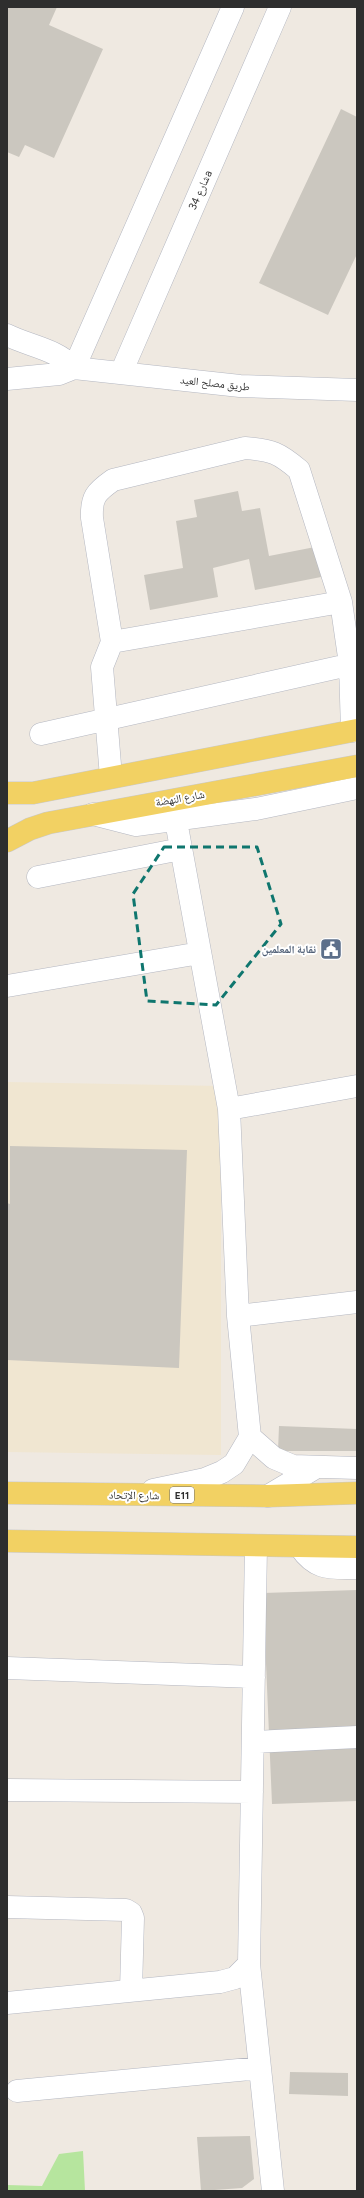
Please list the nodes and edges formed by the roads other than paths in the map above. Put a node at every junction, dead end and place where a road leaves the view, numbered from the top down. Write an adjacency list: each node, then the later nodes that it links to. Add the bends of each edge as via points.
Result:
1 (233, 7): 4 (street)
2 (280, 7): 5 (street, شارع 34a)
3 (7, 335): 4 (street, via 56,353)
4 (74, 368): 5 (street, طريق مصلح العيد); 6 (street, طريق مصلح العيد, via 59,374)
5 (121, 373): 7 (street, طريق مصلح العيد, via 240,386)
6 (7, 379)
7 (357, 390)
8 (341, 602): 9 (street); 9 (street, via 299,470 282,456 265,450 245,448 113,480 99,490 91,503 92,518); 10 (street)
9 (112, 642): 11 (street, via 102,667)
10 (354, 663): 11 (street); 12 (street)
11 (107, 718): 13 (street); 15 (street)
12 (355, 731): 15 (main road)
13 (42, 734)
14 (357, 766): 18 (main road, شارع النهضة)
15 (111, 777): 17 (main road, via 33,793)
16 (357, 788): 19 (street, via 256,809)
17 (7, 793)
18 (93, 814): 19 (street, via 136,825); 20 (main road, شارع النهضة, via 30,829)
19 (176, 821): 21 (street)
20 (7, 841)
21 (181, 849): 22 (street); 23 (street)
22 (38, 877)
23 (200, 953): 24 (street); 26 (street)
24 (7, 986)
25 (357, 1086): 26 (street)
26 (229, 1109): 28 (street)
27 (357, 1302): 28 (street)
28 (238, 1316): 29 (street)
29 (250, 1437): 30 (street, via 274,1458 293,1466); 36 (street, via 234,1464 222,1472 205,1479)
30 (315, 1468): 31 (street); 37 (street)
31 (357, 1468)
32 (7, 1483): 34 (street)
33 (7, 1493): 34 (main road, شارع الإتحاد / E11)
34 (56, 1493): 36 (main road, شارع الإتحاد / E11)
35 (357, 1493): 37 (main road, شارع الإتحاد / E11)
36 (130, 1495): 37 (main road, شارع الإتحاد / E11)
37 (268, 1496)
38 (7, 1541): 39 (main road)
39 (256, 1546): 40 (main road); 44 (street)
40 (300, 1547): 41 (main road); 42 (street, via 306,1556 324,1568)
41 (357, 1547)
42 (357, 1568)
43 (7, 1668): 44 (street)
44 (254, 1677): 46 (street)
45 (357, 1737): 46 (street)
46 (253, 1742): 48 (street)
47 (7, 1790): 48 (street)
48 (252, 1792): 50 (street)
49 (7, 1907): 51 (street, via 126,1910 131,1913)
50 (249, 1964): 51 (street, via 235,1978 220,1982); 53 (street)
51 (131, 1990): 52 (street)
52 (7, 2003)
53 (260, 2068): 54 (street); 55 (street)
54 (18, 2091)
55 (273, 2191)

